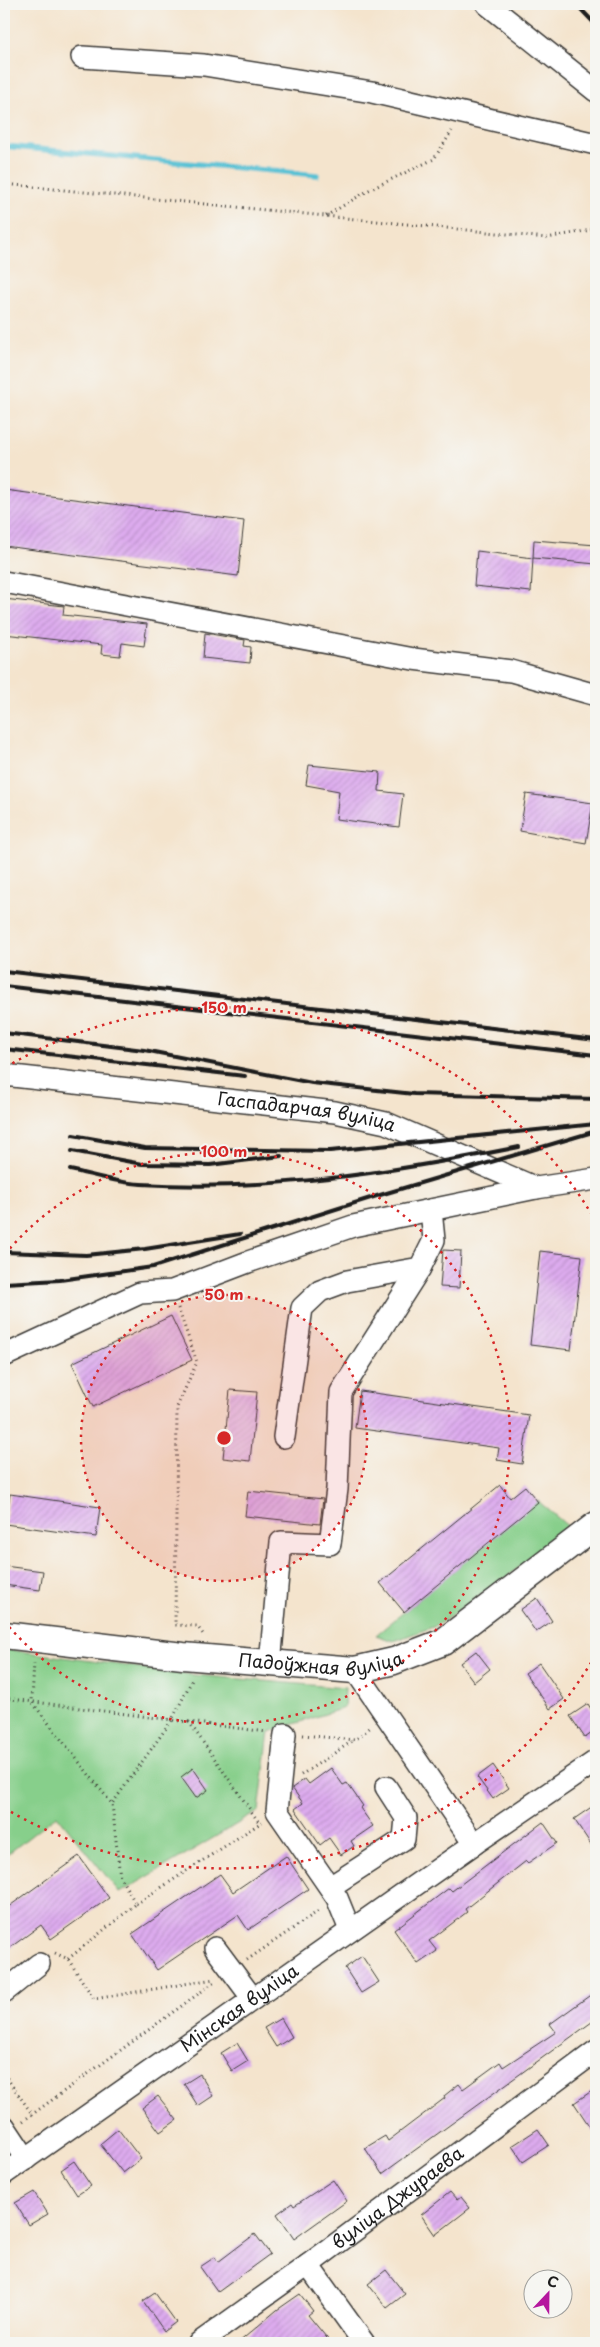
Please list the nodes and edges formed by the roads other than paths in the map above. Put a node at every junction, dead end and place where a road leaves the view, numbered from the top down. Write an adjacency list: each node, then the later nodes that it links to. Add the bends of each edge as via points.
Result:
1 (487, 4): 3 (street)
2 (82, 57): 4 (street, via 204,65 372,92)
3 (596, 91)
4 (596, 144)
5 (4, 582): 6 (street, via 413,659 511,671)
6 (596, 695)
7 (4, 1075): 9 (street, Гаспадарчая вуліца, via 334,1112 386,1124)
8 (596, 1179): 9 (street)
9 (536, 1188): 10 (street)
10 (431, 1210): 11 (street, via 434,1240); 12 (street, via 352,1226 172,1291 140,1293)
11 (420, 1268): 13 (street, via 347,1281 320,1292 302,1308); 16 (street, via 340,1392 337,1489 330,1544 281,1542)
12 (4, 1356)
13 (284, 1437)
14 (596, 1525): 17 (main road, Падоўжная вуліца, via 444,1642 394,1661)
15 (4, 1635): 16 (main road, Падоўжная вуліца)
16 (270, 1664): 17 (main road, Падоўжная вуліца)
17 (354, 1670): 21 (street)
18 (285, 1734): 22 (street, via 277,1811)
19 (596, 1761): 21 (street, Мінская вуліца)
20 (386, 1787): 22 (street, via 406,1818 404,1839)
21 (474, 1844): 23 (street, Мінская вуліца)
22 (333, 1893): 23 (street)
23 (350, 1930): 27 (street, Мінская вуліца)
24 (215, 1948): 27 (street)
25 (45, 1958): 26 (street)
26 (4, 1992)
27 (253, 1999): 30 (street, Мінская вуліца)
28 (596, 2051): 32 (street, вуліца Джураева)
29 (6, 2129): 30 (street)
30 (26, 2159): 31 (street, Мінская вуліца)
31 (4, 2174)
32 (308, 2265): 33 (street, вуліца Джураева); 34 (street)
33 (199, 2343)
34 (364, 2343)

